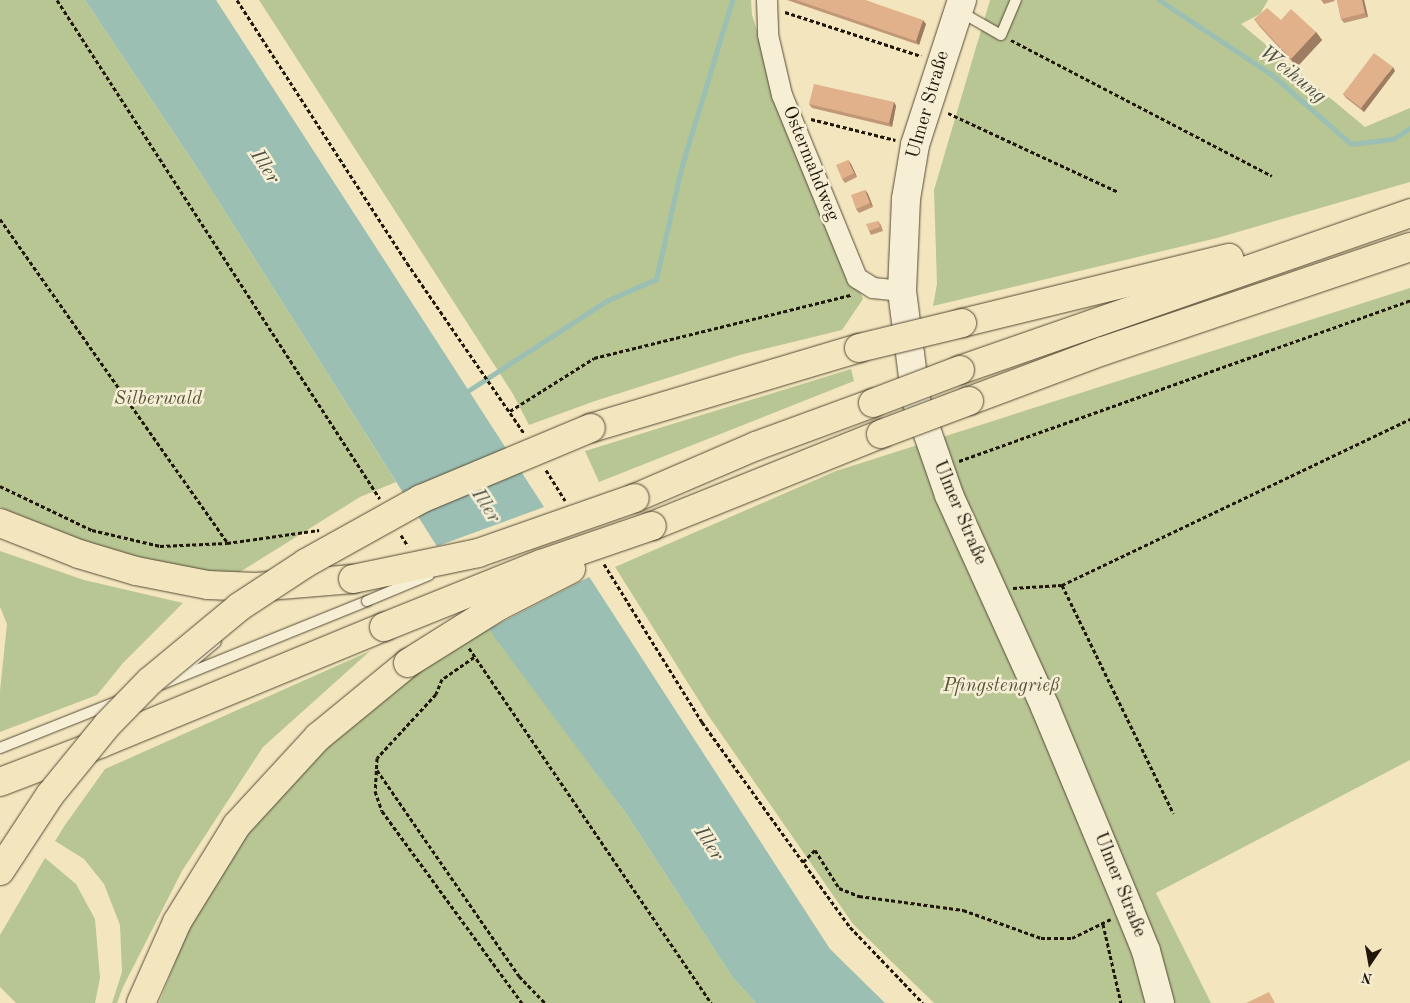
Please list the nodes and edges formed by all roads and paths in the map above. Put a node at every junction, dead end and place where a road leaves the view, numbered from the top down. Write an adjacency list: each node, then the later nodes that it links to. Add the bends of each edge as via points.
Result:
1 (57, 0): 26 (path)
2 (237, 0): 20 (path, via 407,263)
3 (1016, 0): 6 (lane)
4 (767, 3): 7 (path); 9 (street, Ostermahdweg, via 768,35 782,95)
5 (960, 5): 6 (lane); 8 (main road, Ulmer Straße)
6 (1001, 35): 11 (path)
7 (920, 56)
8 (927, 104): 12 (path); 18 (main road, Ulmer Straße, via 914,145 906,199)
9 (793, 123): 10 (path, via 814,119); 17 (street, Ostermahdweg, via 857,278)
10 (893, 140)
11 (1272, 176)
12 (1118, 192)
13 (1410, 213): 15 (highway)
14 (0, 219): 31 (path)
15 (1331, 238): 35 (highway, bridge, via 756,446 635,498); 43 (highway, bridge, via 1245,254 859,348 591,428 421,499 306,563 239,607 150,681 107,725 50,796)
16 (1410, 247): 29 (highway, bridge, via 1112,348 881,434)
17 (873, 288): 18 (street); 20 (path, via 594,358)
18 (902, 291): 24 (main road, Ulmer Straße, via 916,400)
19 (1410, 300): 24 (path)
20 (510, 411): 22 (path)
21 (1410, 419): 34 (path)
22 (526, 437)
23 (541, 462): 27 (path)
24 (939, 468): 36 (main road, Ulmer Straße)
25 (0, 486): 31 (path, via 92,530 160,546)
26 (376, 494)
27 (567, 504)
28 (0, 523): 33 (highway, via 78,554 170,578 256,587)
29 (652, 526): 40 (highway, bridge, via 541,564); 46 (highway, bridge, via 498,606 408,663 318,737 237,825 177,922)
30 (328, 529): 31 (path)
31 (227, 542)
32 (603, 563): 42 (path, via 702,722)
33 (292, 585): 35 (highway); 37 (lane, via 251,610 205,654)
34 (1062, 585): 36 (path, via 1004,589); 41 (path)
35 (360, 590): 37 (lane)
36 (994, 593): 44 (main road, Ulmer Straße)
37 (155, 687): 38 (lane)
38 (0, 748)
39 (377, 769): 47 (path, via 375,791 382,811); 48 (path, via 519,976); 49 (path, via 377,758 436,694 442,678 474,657)
40 (0, 782)
41 (1172, 813)
42 (803, 862): 45 (path, via 814,850 839,888 859,896 964,910 1040,938 1072,938); 50 (path, via 850,927)
43 (0, 871)
44 (1129, 909): 45 (path); 52 (main road, Ulmer Straße, via 1146,951)
45 (1103, 924): 51 (path)
46 (140, 1003)
47 (522, 1003)
48 (545, 1003)
49 (711, 1003)
50 (923, 1003)
51 (1121, 1003)
52 (1160, 1003)

